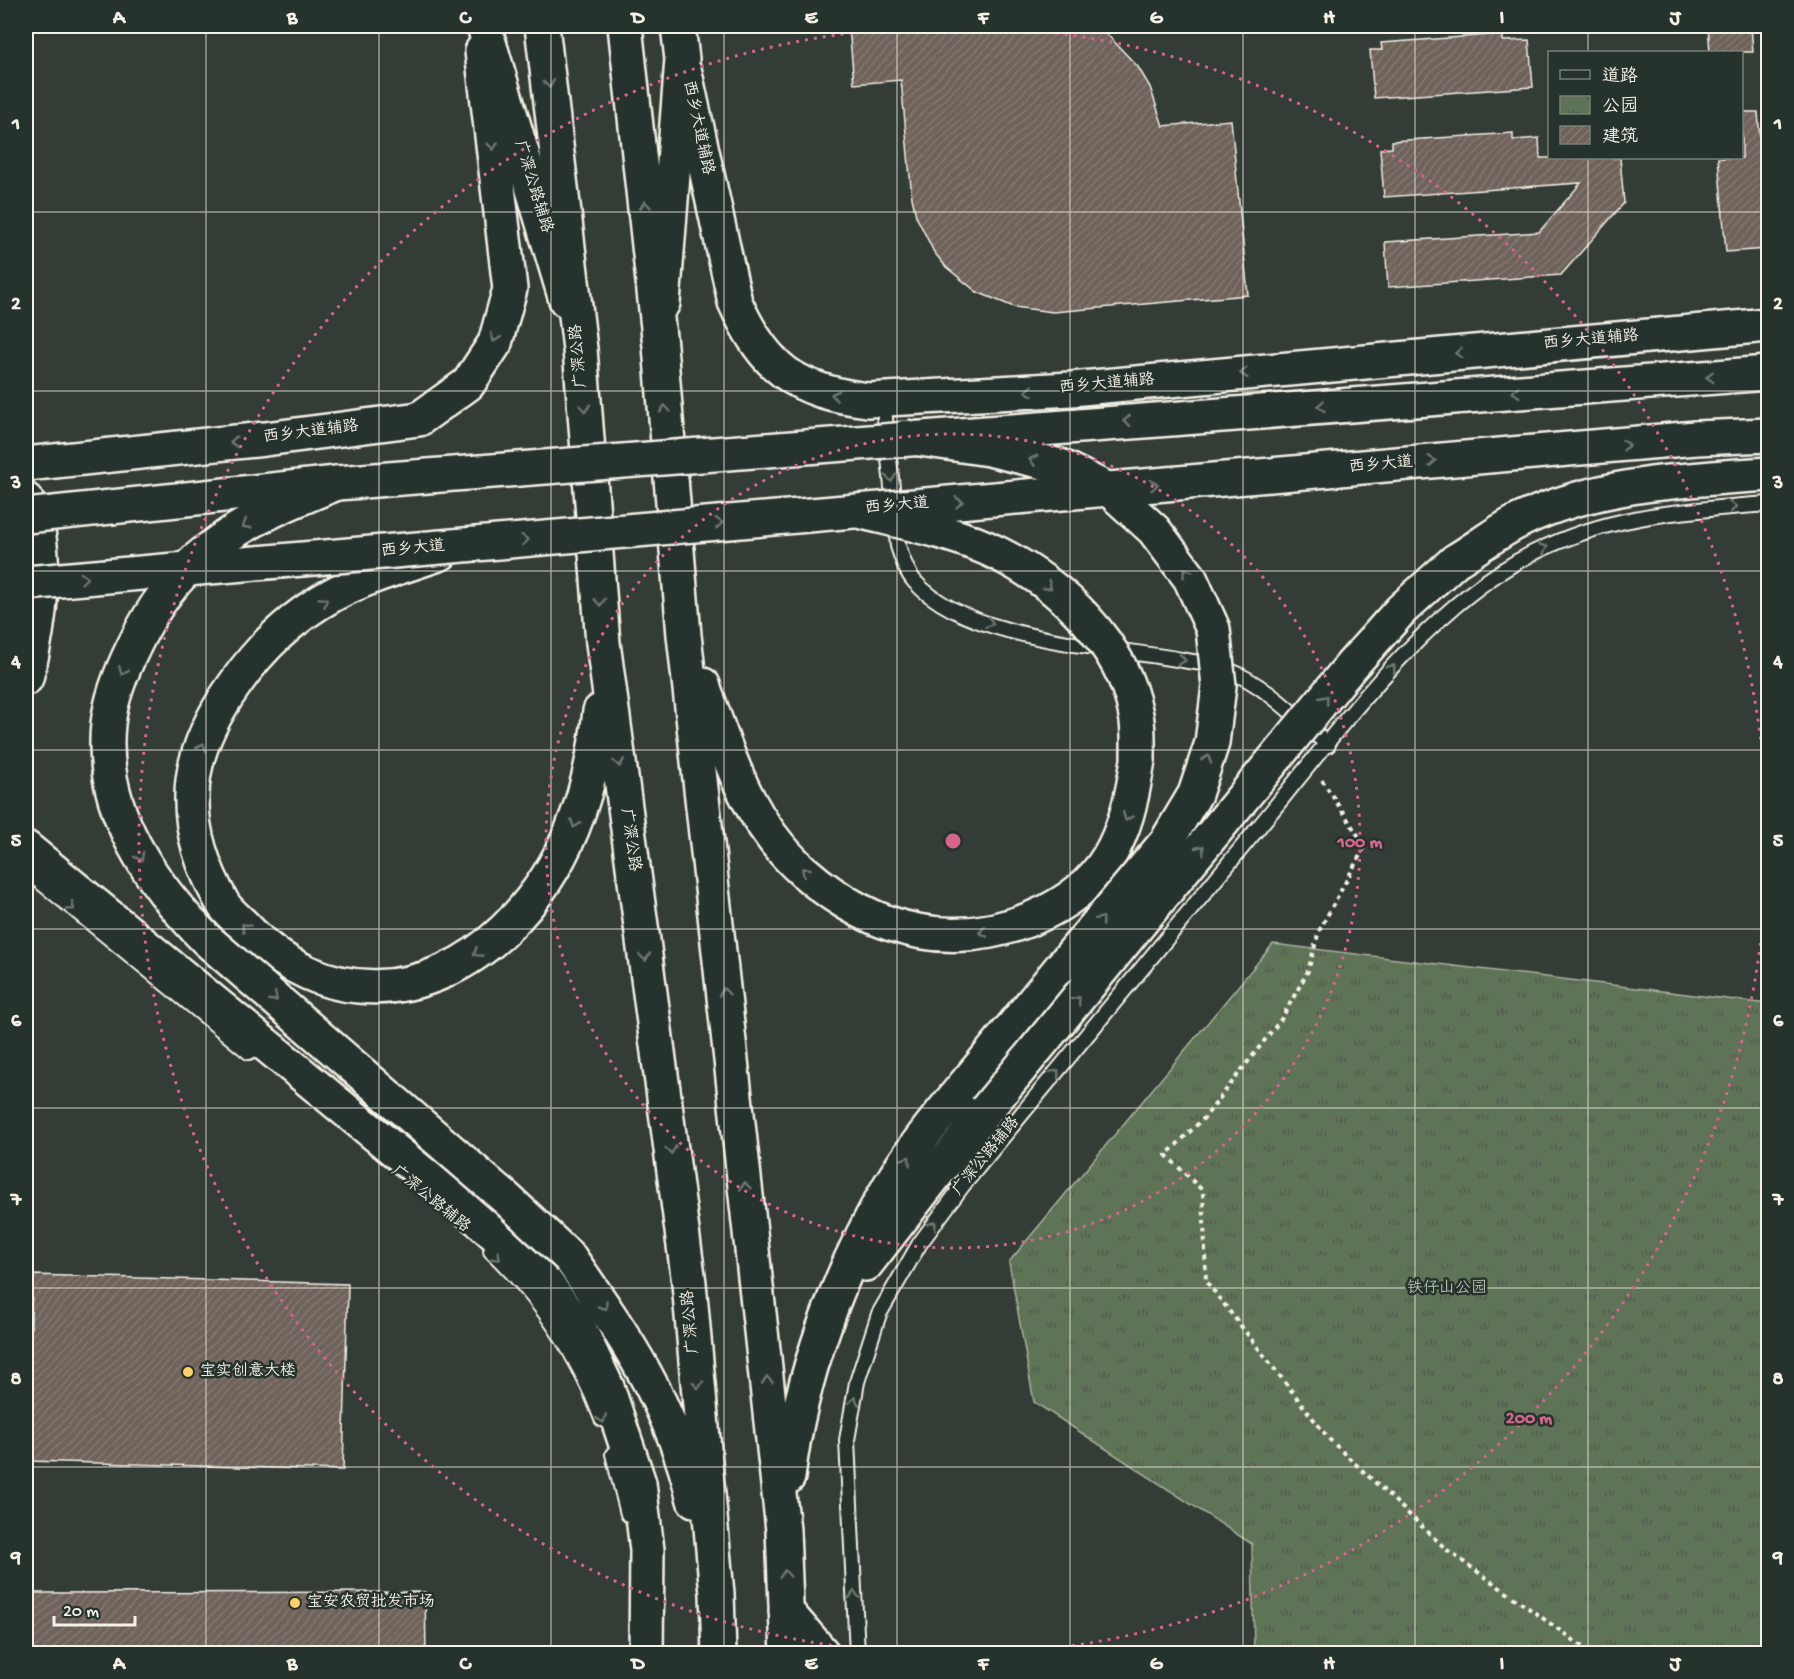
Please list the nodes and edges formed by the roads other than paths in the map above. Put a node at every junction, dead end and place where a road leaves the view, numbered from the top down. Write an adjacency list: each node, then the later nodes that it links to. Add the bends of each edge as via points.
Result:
1 (482, 26): 8 (main road, 广深公路辅路); 13 (main road, 西乡大道辅路, one-way to 13, via 510,290 495,343 468,384 419,419)
2 (542, 26): 8 (main road, 广深公路, one-way to 8)
3 (625, 26): 7 (main road, one-way to 3)
4 (678, 26): 5 (main road)
5 (682, 59): 7 (main road); 10 (main road, 西乡大道辅路, one-way to 5, via 838,396 812,387 768,359 750,335 735,302)
6 (1768, 325): 10 (main road, 西乡大道辅路, one-way to 10, via 1071,389)
7 (660, 346): 23 (main road, one-way to 7)
8 (580, 349): 24 (main road, 广深公路, one-way to 24)
9 (1768, 373): 12 (main road, one-way to 12, bridge)
10 (883, 399): 26 (lane, one-way to 26, via 898,546 915,582 936,600 961,613 1025,634 1225,668 1256,684)
11 (1768, 435): 18 (main road, 西乡大道, one-way to 11, bridge, via 1696,438)
12 (906, 437): 15 (main road, bridge); 31 (main road, one-way to 12, bridge, via 889,1186 927,1131 1167,841 1196,794 1212,743 1219,686 1213,629 1190,578 1154,530 1111,491 1060,466 989,449)
13 (26, 464)
14 (1768, 474): 31 (main road, one-way to 14, bridge, via 986,1110 1351,666 1401,610 1455,561 1521,520 1586,496 1668,481)
15 (337, 483): 19 (main road, bridge); 35 (main road, one-way to 35, bridge, via 244,525 207,551 168,589 143,626 121,674 108,724 110,776 122,820 156,882 173,906 207,940 570,1258 628,1341 661,1402 688,1473)
16 (26, 500): 22 (main road, via 36,527 42,595)
17 (1768, 504): 26 (lane, one-way to 17, via 1400,660 1444,616 1494,575 1574,535 1655,513)
18 (859, 511): 20 (main road, 西乡大道, one-way to 18, bridge); 23 (main road, one-way to 23, bridge, via 945,532 999,554 1052,588 1093,625 1120,666 1136,715 1138,760 1131,810 1113,849 1087,885 1017,926 975,934 928,934 886,923 846,903 802,870 771,837 740,788)
19 (26, 516)
20 (466, 545): 21 (main road, 西乡大道, one-way to 20, bridge); 24 (main road, one-way to 20, bridge, via 600,711 586,794 568,842 520,914 491,943 453,968 413,983 364,987 321,980 267,950 223,904 198,846 192,795 201,747 223,701 252,660 289,625 330,596 368,577)
21 (26, 583)
22 (32, 631): 25 (main road)
23 (684, 635): 33 (main road, one-way to 23)
24 (603, 643): 35 (main road, 广深公路, one-way to 35, via 689,1283)
25 (26, 678)
26 (1328, 745): 42 (lane, 广深公路辅路, one-way to 26, via 847,1440 857,1382 879,1314 920,1243 963,1185)
27 (26, 848): 38 (main road, via 538,1272 579,1328 607,1387 639,1483 647,1550)
28 (26, 870): 29 (lane, one-way to 29)
29 (258, 1059)
30 (484, 1245): 32 (lane, 广深公路辅路, one-way to 32, via 519,1278 551,1317 576,1362 604,1426)
31 (833, 1305): 33 (main road, via 809,1377 791,1454)
32 (630, 1530)
33 (783, 1530): 36 (main road, one-way to 33)
34 (632, 1574): 37 (lane)
35 (717, 1594): 39 (main road, 广深公路)
36 (786, 1611): 40 (main road); 41 (main road)
37 (637, 1653)
38 (646, 1653)
39 (719, 1653)
40 (788, 1653)
41 (823, 1653)
42 (857, 1653)

